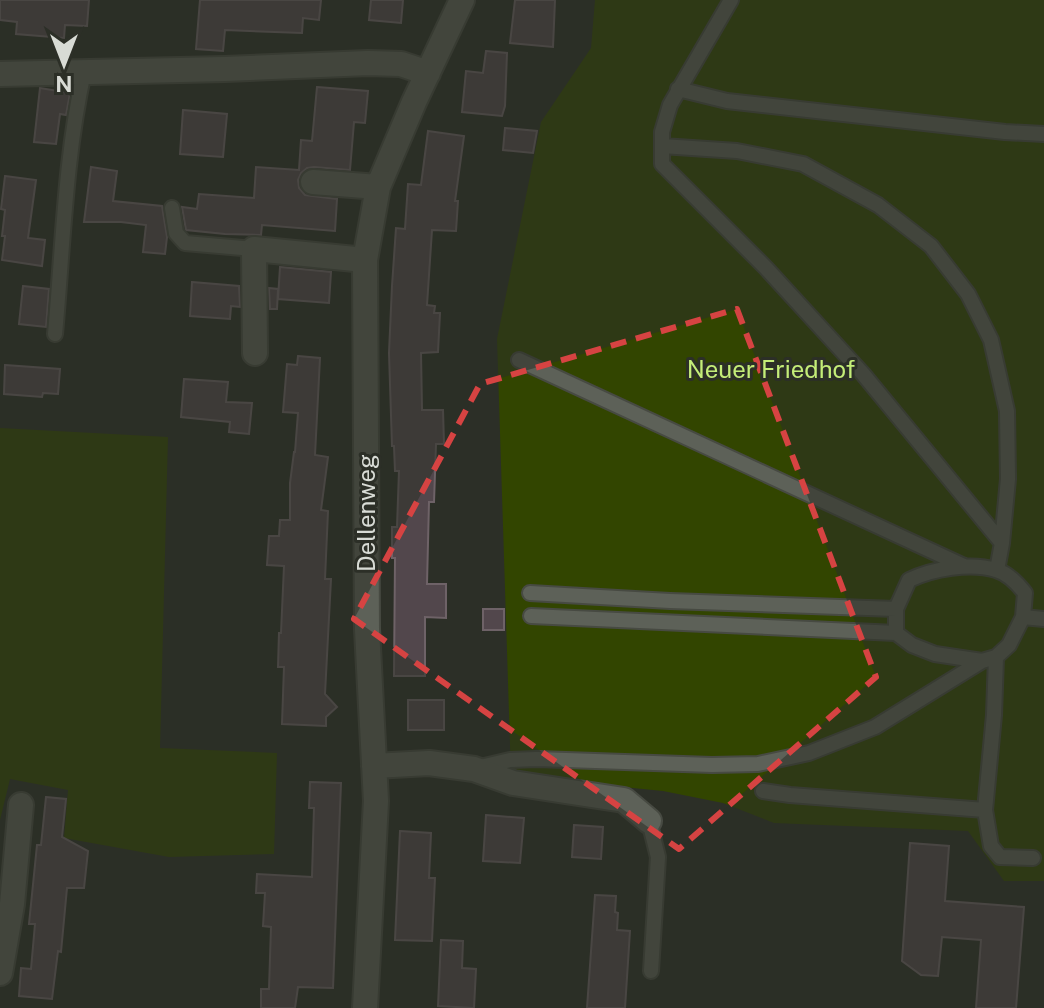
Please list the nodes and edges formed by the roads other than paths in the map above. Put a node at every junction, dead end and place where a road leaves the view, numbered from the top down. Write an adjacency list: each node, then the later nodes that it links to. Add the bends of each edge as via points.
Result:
1 (462, 0): 4 (street, Dellenweg)
2 (731, 0): 6 (lane)
3 (84, 72): 4 (street, via 368,63 401,64); 5 (street); 14 (lane, via 72,142)
4 (428, 73): 10 (street, Dellenweg)
5 (0, 74)
6 (678, 89): 7 (lane, via 727,101); 8 (lane)
7 (1044, 134)
8 (662, 146): 17 (lane, via 662,164 863,374); 17 (lane, via 737,151 803,164 878,205 931,246 968,294 991,340 1007,411)
9 (313, 182): 10 (street)
10 (378, 187): 13 (street, Dellenweg)
11 (172, 208): 12 (lane, via 176,233 185,243)
12 (254, 249): 13 (street); 15 (street)
13 (365, 260): 27 (street, Dellenweg, via 367,629)
14 (55, 334)
15 (255, 353)
16 (519, 360): 18 (lane)
17 (1002, 543): 19 (lane)
18 (964, 566): 19 (lane); 21 (lane, via 909,580)
19 (997, 570): 23 (lane, via 1025,593)
20 (530, 593): 21 (lane)
21 (896, 609): 25 (lane)
22 (531, 616): 25 (lane)
23 (1023, 617): 24 (lane); 26 (lane, via 1009,645)
24 (1044, 619)
25 (896, 633): 26 (lane, via 935,654)
26 (989, 659): 28 (lane, via 875,727 809,753 758,764 537,759); 31 (lane, via 994,715)
27 (374, 766): 28 (street, via 429,763); 36 (street, Dellenweg)
28 (474, 769): 32 (street, via 513,783 624,800)
29 (763, 791): 31 (lane)
30 (21, 805): 35 (street)
31 (985, 810): 33 (lane, via 991,846 1000,857)
32 (649, 821): 34 (lane, via 658,857)
33 (1033, 858)
34 (651, 971)
35 (0, 973)
36 (365, 1008)

